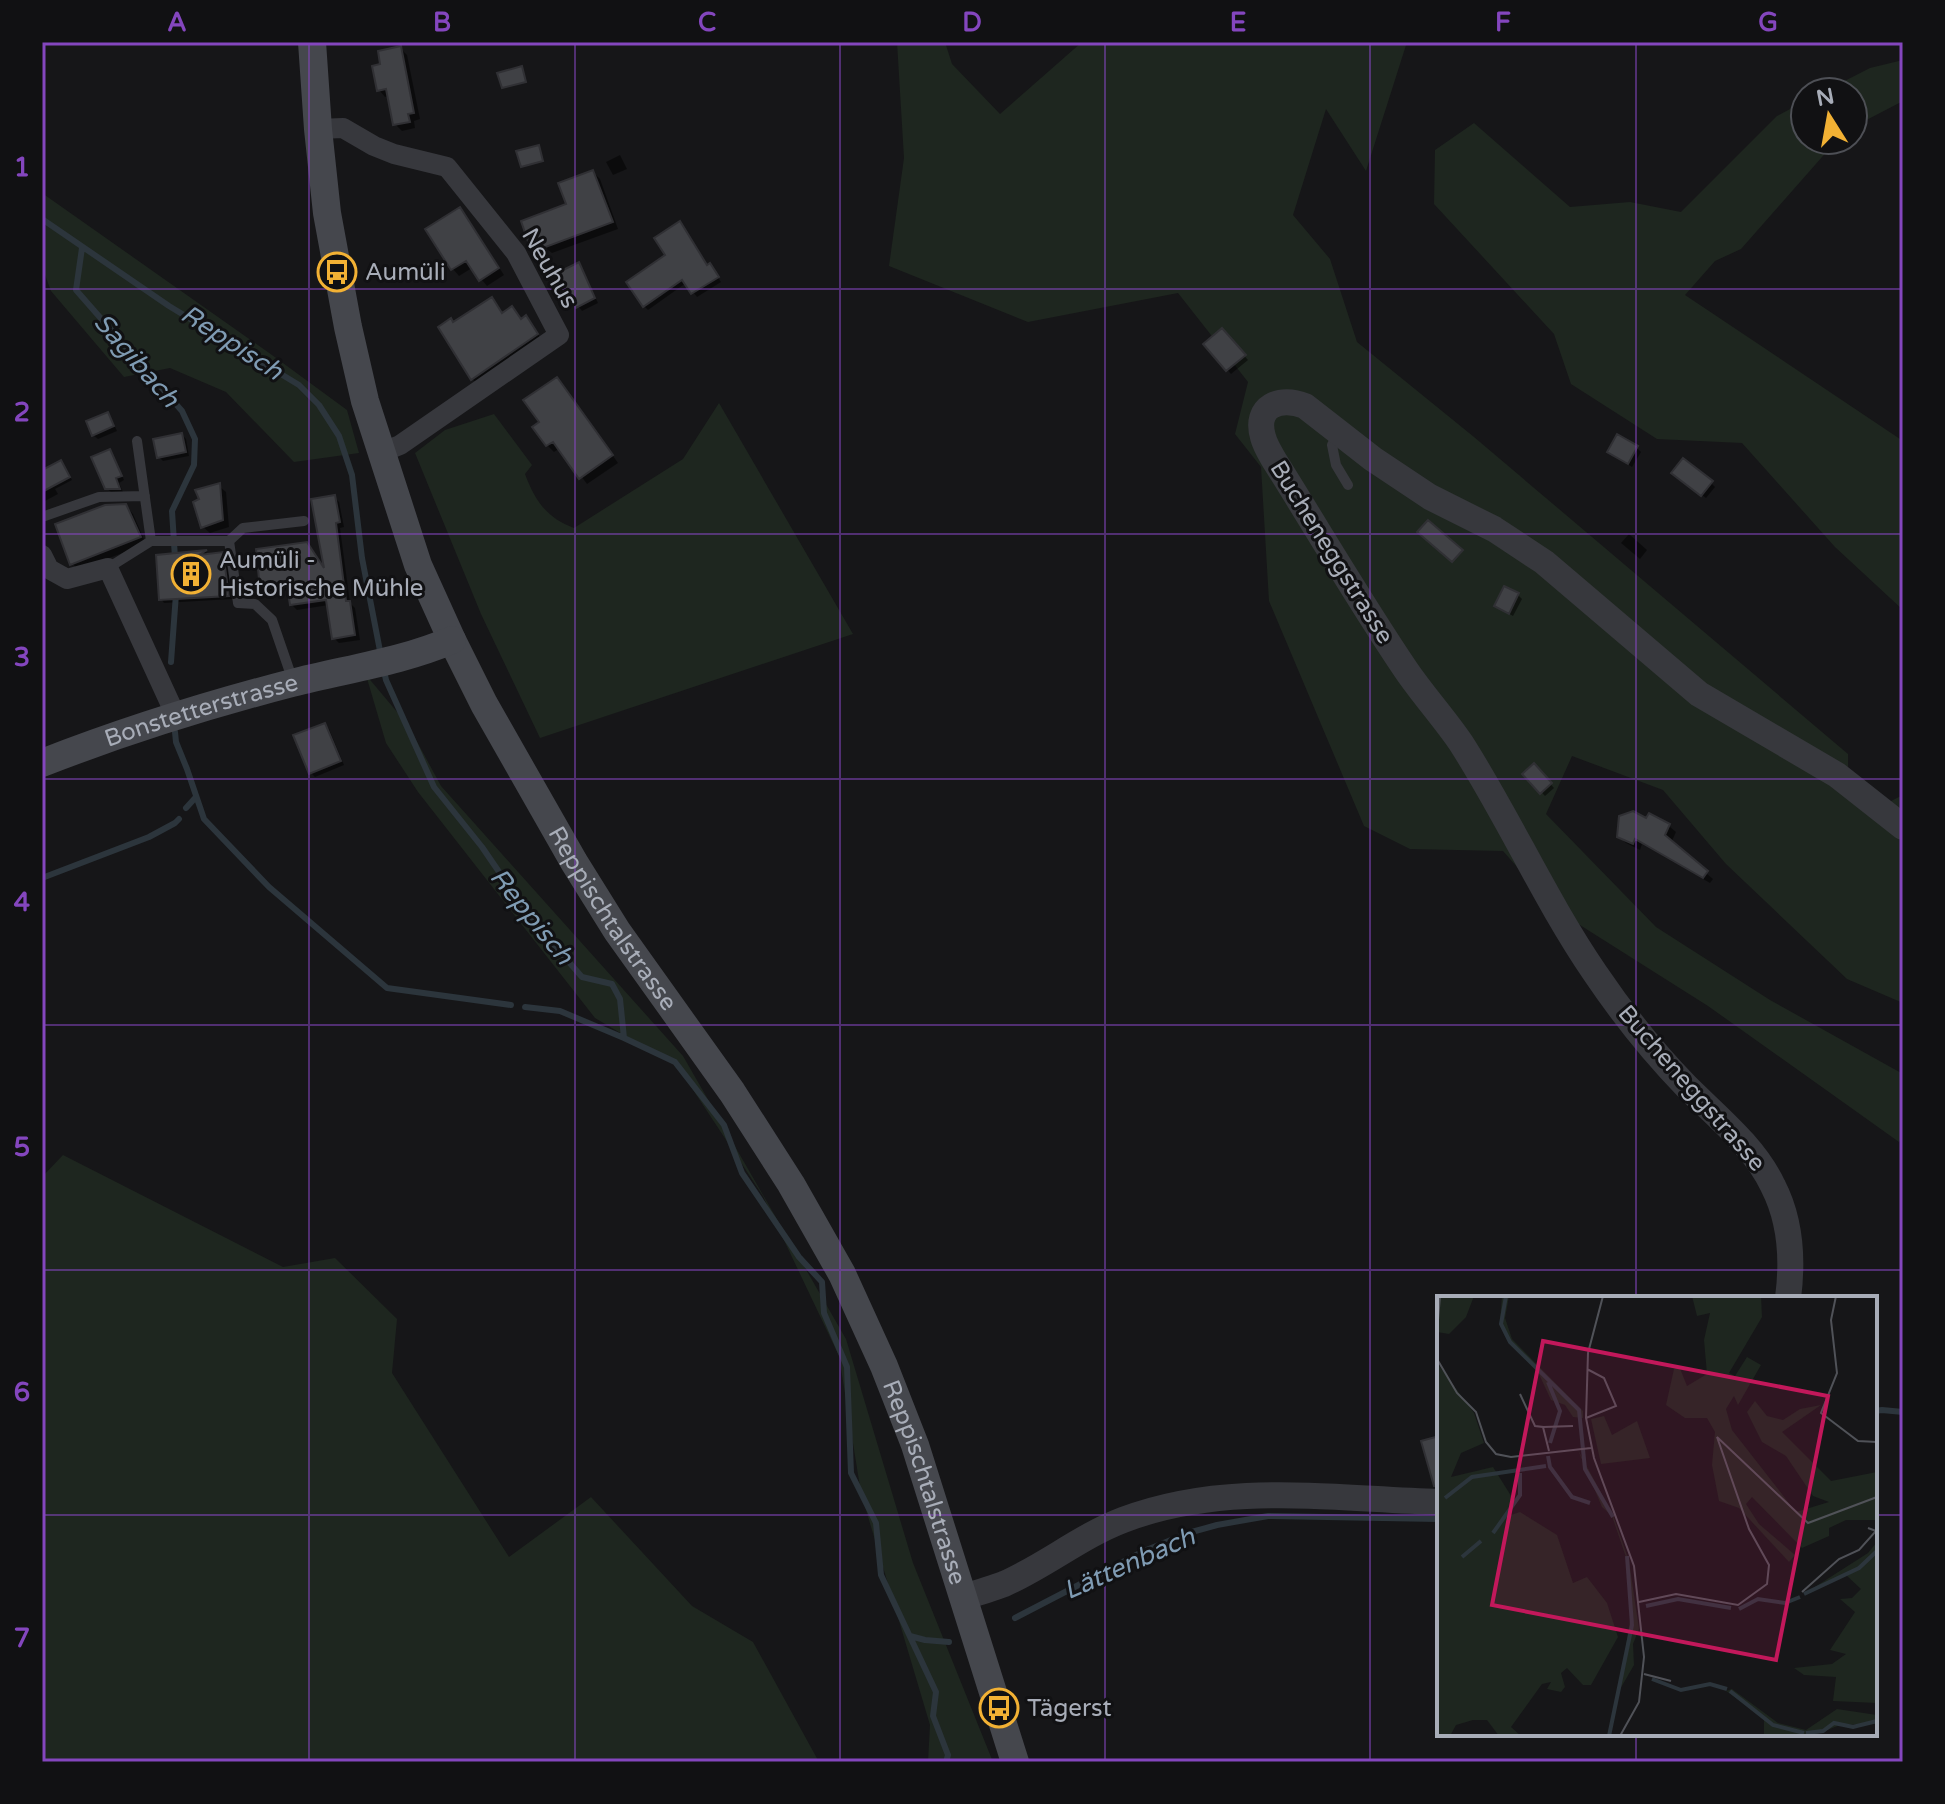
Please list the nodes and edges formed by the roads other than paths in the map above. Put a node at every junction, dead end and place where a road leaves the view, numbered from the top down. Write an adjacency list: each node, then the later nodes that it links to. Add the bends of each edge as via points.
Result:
1 (312, 42): 2 (main road, Reppischtalstrasse)
2 (318, 129): 5 (main road, Reppischtalstrasse, via 339,286); 5 (street, Neuhus, via 343,128 394,154 447,167 516,253 559,335 400,445)
3 (1339, 433): 6 (lane, via 1332,445); 18 (street, Bucheneggstrasse, via 1430,497 1544,562 1699,694 1837,775); 19 (street, Bucheneggstrasse, via 1294,401 1269,408 1261,426 1274,460 1407,672 1459,741 1595,973 1654,1051 1737,1136 1773,1184 1790,1244)
4 (137, 441): 7 (lane)
5 (380, 453): 14 (main road, Reppischtalstrasse, via 418,565)
6 (1348, 485)
7 (145, 496): 8 (lane, via 99,497); 10 (lane)
8 (42, 517)
9 (304, 521): 11 (lane, via 243,528)
10 (151, 541): 11 (lane); 13 (lane)
11 (229, 541): 15 (lane, via 238,603 255,604 272,620)
12 (42, 555): 13 (street, via 49,569 67,579)
13 (108, 568): 16 (street)
14 (452, 640): 15 (main road, Bonstetterstrasse); 21 (main road, Reppischtalstrasse, via 574,862 740,1105 842,1274 915,1445)
15 (294, 682): 16 (main road, Bonstetterstrasse)
16 (176, 716): 17 (main road, Bonstetterstrasse)
17 (42, 763)
18 (1903, 827)
19 (1788, 1296)
20 (1437, 1502): 21 (street, via 1244,1496 1172,1504 1120,1521 1004,1584)
21 (963, 1597): 22 (main road, Reppischtalstrasse)
22 (1015, 1762)

